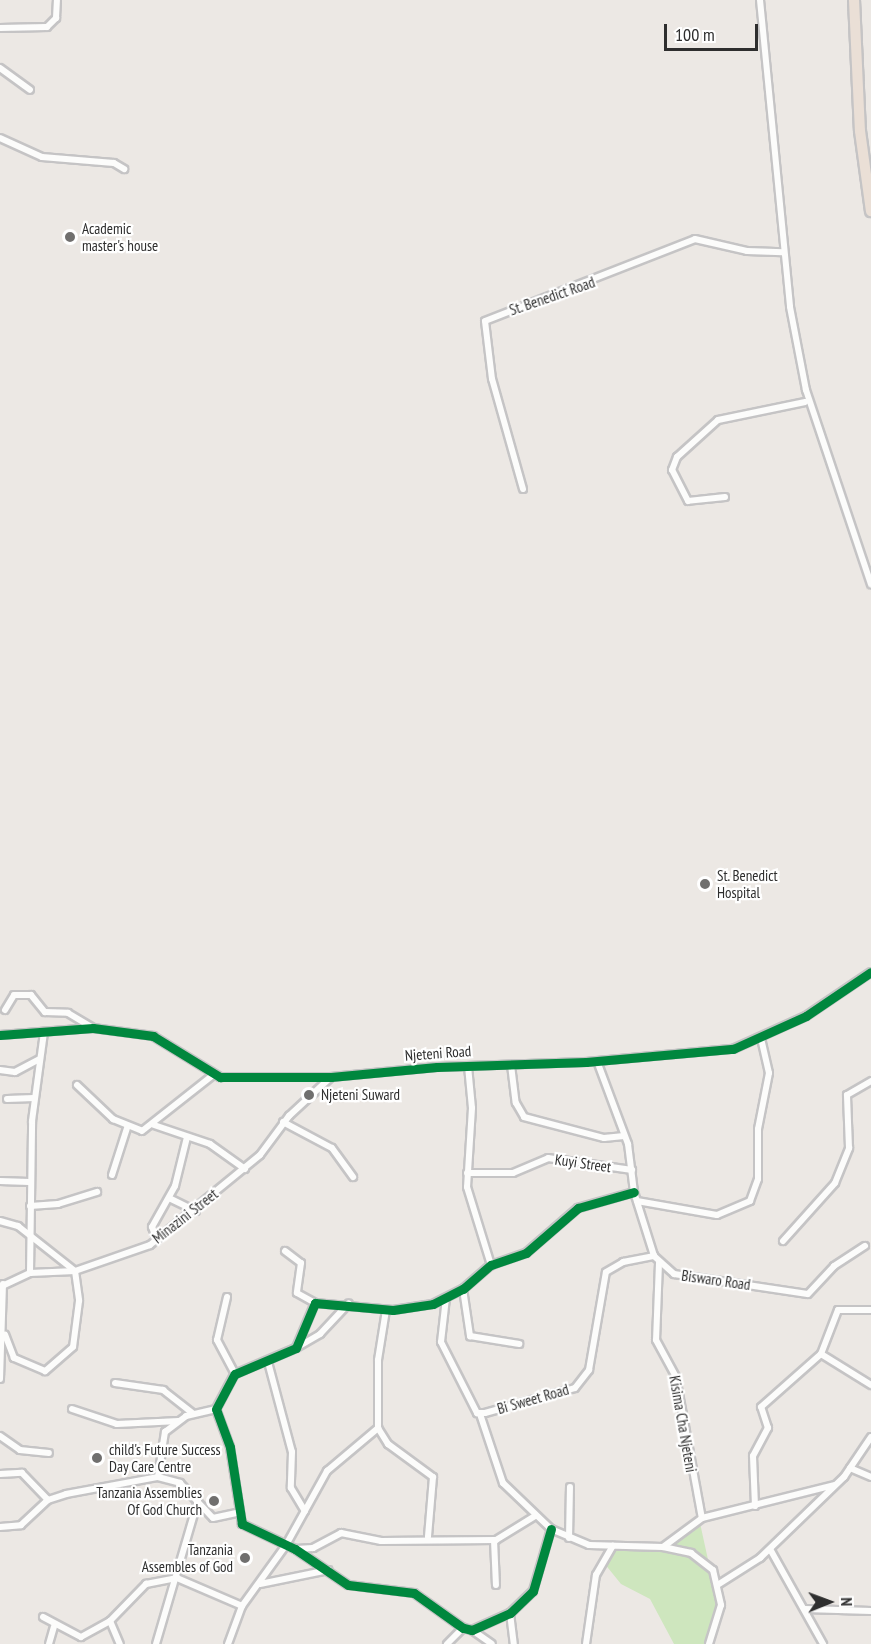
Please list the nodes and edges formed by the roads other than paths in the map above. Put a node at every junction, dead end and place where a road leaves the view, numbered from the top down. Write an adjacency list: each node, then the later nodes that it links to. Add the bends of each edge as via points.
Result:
1 (57, 0): 4 (street, via 56,18 47,27)
2 (760, 0): 10 (street, via 762,68 777,141)
3 (854, 0): 9 (highway, via 860,131)
4 (0, 28)
5 (0, 68): 6 (street)
6 (30, 90)
7 (0, 138): 8 (street, via 42,158 114,163)
8 (124, 169)
9 (871, 211)
10 (783, 252): 12 (street, St. Benedict Road, via 747,251 695,238 485,321 492,378); 14 (street, via 806,390)
11 (805, 402): 13 (street, via 718,420 677,457 672,470 688,501)
12 (523, 489)
13 (725, 497)
14 (871, 584)
15 (871, 972): 20 (street, Njeteni Road, via 806,1016)
16 (5, 1010): 17 (street, via 14,995 31,995 45,1012 69,1013)
17 (93, 1028): 18 (street); 26 (street, via 164,1040)
18 (44, 1032): 19 (street); 21 (street)
19 (0, 1035)
20 (761, 1037): 22 (street, Njeteni Road, via 713,1052); 47 (street, via 769,1073 758,1129 758,1179 750,1201 717,1215)
21 (39, 1059): 25 (street, via 15,1072); 30 (street)
22 (597, 1061): 23 (street, Njeteni Road); 35 (street, Biswaro Road)
23 (511, 1065): 24 (street, Njeteni Road); 35 (street, via 516,1103 524,1117 595,1137)
24 (468, 1066): 27 (street, Njeteni Road); 39 (street, via 472,1108)
25 (0, 1070)
26 (212, 1076): 27 (street, Njeteni Road); 33 (street)
27 (331, 1077): 32 (street, Minazini Street)
28 (871, 1081): 53 (street, via 847,1095 849,1148 835,1183)
29 (77, 1085): 34 (street)
30 (34, 1098): 31 (street); 43 (street)
31 (7, 1099)
32 (283, 1122): 37 (street, Minazini Street); 41 (street, via 332,1148)
33 (154, 1125): 34 (street, via 142,1131); 36 (street)
34 (127, 1128): 40 (street)
35 (624, 1136): 38 (street, Biswaro Road)
36 (187, 1137): 37 (street, via 210,1144); 46 (street)
37 (245, 1168): 49 (street, Minazini Street)
38 (632, 1170): 39 (street, Kuyi Street, via 548,1158 513,1173); 45 (street, Biswaro Road)
39 (467, 1173): 58 (street)
40 (112, 1175)
41 (353, 1177)
42 (0, 1181): 43 (street)
43 (29, 1182): 48 (street)
44 (97, 1192): 48 (street, via 58,1204)
45 (634, 1192): 47 (street, Biswaro Road); 58 (street, via 578,1208 526,1253)
46 (169, 1198): 49 (street); 52 (street, via 152,1227)
47 (637, 1201): 56 (street, Biswaro Road)
48 (30, 1206): 51 (street)
49 (196, 1211): 52 (street, Minazini Street)
50 (0, 1221): 51 (street)
51 (30, 1234): 59 (street); 60 (street)
52 (157, 1240): 59 (street, Minazini Street)
53 (783, 1241)
54 (865, 1246): 57 (street, Biswaro Road, via 834,1266 808,1294 688,1280)
55 (285, 1251): 65 (street, via 301,1263 297,1293)
56 (654, 1256): 57 (street, Biswaro Road); 81 (street, Bi Sweet Road, via 622,1262 606,1272 589,1370 575,1388)
57 (659, 1263): 99 (street, Kisima Cha Njeteni, via 656,1340 676,1377)
58 (491, 1265): 62 (street)
59 (75, 1271): 60 (street, Minazini Street); 69 (street, via 80,1301 73,1347 66,1357 42,1371 14,1358)
60 (30, 1273): 61 (street, Minazini Street)
61 (2, 1286): 69 (street)
62 (463, 1289): 64 (street); 70 (street, via 470,1336)
63 (227, 1297): 74 (street, via 217,1340)
64 (446, 1298): 67 (street, via 418,1308); 81 (street, Bi Sweet Road, via 439,1333)
65 (315, 1303): 66 (street); 71 (street)
66 (350, 1303): 67 (street); 71 (street, via 320,1334)
67 (386, 1310): 83 (street, via 378,1360)
68 (871, 1310): 72 (street, via 838,1310)
69 (3, 1335): 75 (street)
70 (519, 1344)
71 (296, 1348): 73 (street)
72 (821, 1354): 77 (street); 95 (street, via 759,1410 768,1428 753,1456)
73 (268, 1362): 74 (street); 96 (street, via 292,1452 291,1488)
74 (236, 1374): 79 (street)
75 (0, 1377)
76 (115, 1383): 80 (street, via 163,1390)
77 (871, 1385)
78 (72, 1409): 82 (street, via 117,1424)
79 (216, 1409): 80 (street); 97 (street, via 230,1447)
80 (192, 1413): 82 (street)
81 (480, 1414): 98 (street, via 503,1483)
82 (179, 1421): 89 (street, via 165,1432)
83 (378, 1428): 96 (street, via 336,1461); 102 (street, via 388,1444 433,1478)
84 (0, 1436): 86 (street, via 20,1449)
85 (871, 1437): 87 (street)
86 (49, 1453)
87 (850, 1468): 90 (street); 91 (street)
88 (0, 1474): 93 (street, via 22,1473)
89 (158, 1477): 93 (street); 94 (street, via 180,1483)
90 (871, 1477)
91 (834, 1485): 95 (street); 108 (street)
92 (570, 1487): 103 (street)
93 (48, 1500): 100 (street, via 21,1525)
94 (198, 1500): 97 (street, via 213,1518); 111 (street)
95 (755, 1506): 99 (street)
96 (305, 1510): 105 (street)
97 (237, 1514): 105 (street, via 253,1532)
98 (535, 1516): 101 (street); 104 (street)
99 (702, 1518): 107 (street)
100 (0, 1527)
101 (551, 1529): 103 (street); 118 (street, via 539,1581)
102 (428, 1537): 104 (street); 109 (street, via 381,1541 341,1533 313,1548)
103 (569, 1539): 106 (street)
104 (494, 1540): 114 (street)
105 (286, 1545): 109 (street); 113 (street)
106 (614, 1545): 107 (street); 131 (street, via 596,1575)
107 (663, 1546): 112 (street, via 701,1559)
108 (770, 1548): 112 (street); 116 (street)
109 (295, 1550): 110 (street)
110 (329, 1570): 113 (street); 122 (street, via 348,1585 414,1593)
111 (177, 1578): 115 (street); 120 (street, via 146,1584); 126 (street)
112 (719, 1584): 132 (street, via 721,1611)
113 (259, 1585): 115 (street)
114 (496, 1585)
115 (242, 1606): 127 (street)
116 (805, 1609): 117 (street); 133 (street)
117 (871, 1611)
118 (510, 1612): 123 (street); 130 (street)
119 (44, 1617): 121 (street)
120 (110, 1621): 121 (street, via 81,1637); 125 (street)
121 (54, 1626): 124 (street)
122 (463, 1628): 123 (street); 128 (street)
123 (472, 1630): 129 (street)
124 (49, 1644)
125 (120, 1644)
126 (156, 1644)
127 (228, 1644)
128 (447, 1644)
129 (492, 1644)
130 (513, 1644)
131 (586, 1644)
132 (709, 1644)
133 (823, 1644)

